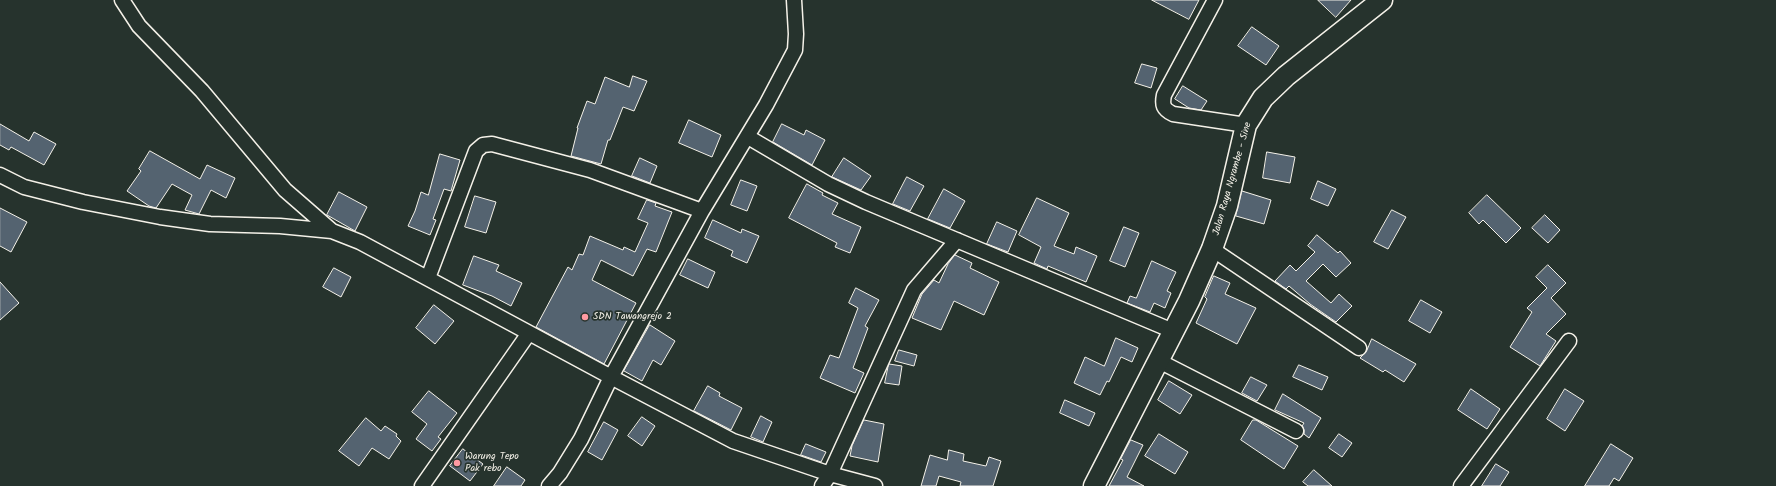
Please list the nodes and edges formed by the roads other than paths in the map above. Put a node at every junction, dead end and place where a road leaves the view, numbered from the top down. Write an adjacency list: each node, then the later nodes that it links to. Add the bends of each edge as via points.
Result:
1 (122, 0): 9 (street, via 139,26 202,91 285,190)
2 (794, 0): 6 (street, via 795,50)
3 (1215, 0): 5 (street, via 1164,95 1162,104 1165,110 1173,114)
4 (1382, 0): 5 (main road, Jalan Raya Ngrambe - Sine, via 1286,76 1263,98)
5 (1246, 125): 11 (main road, Jalan Raya Ngrambe - Sine, via 1227,206)
6 (748, 136): 8 (street); 10 (street, via 828,184)
7 (0, 175): 9 (street, via 24,187 160,217 210,224 280,226)
8 (702, 211): 12 (street, via 590,170 492,144 483,145 476,151); 18 (street)
9 (332, 231): 12 (street, via 360,242)
10 (957, 240): 13 (street); 20 (street, via 914,290)
11 (1212, 249): 13 (main road, Jalan Raya Ngrambe - Sine); 16 (street)
12 (428, 278): 14 (street)
13 (1173, 331): 17 (main road, Jalan Raya Ngrambe - Sine)
14 (529, 333): 18 (street); 21 (street)
15 (1569, 341): 25 (street)
16 (1359, 348)
17 (1157, 360): 19 (street); 24 (main road, Jalan Raya Ngrambe - Sine)
18 (610, 377): 20 (street, via 733,441); 22 (street, via 581,439)
19 (1296, 431)
20 (826, 480): 23 (street)
21 (422, 486)
22 (549, 486)
23 (875, 486)
24 (1094, 486)
25 (1461, 486)

